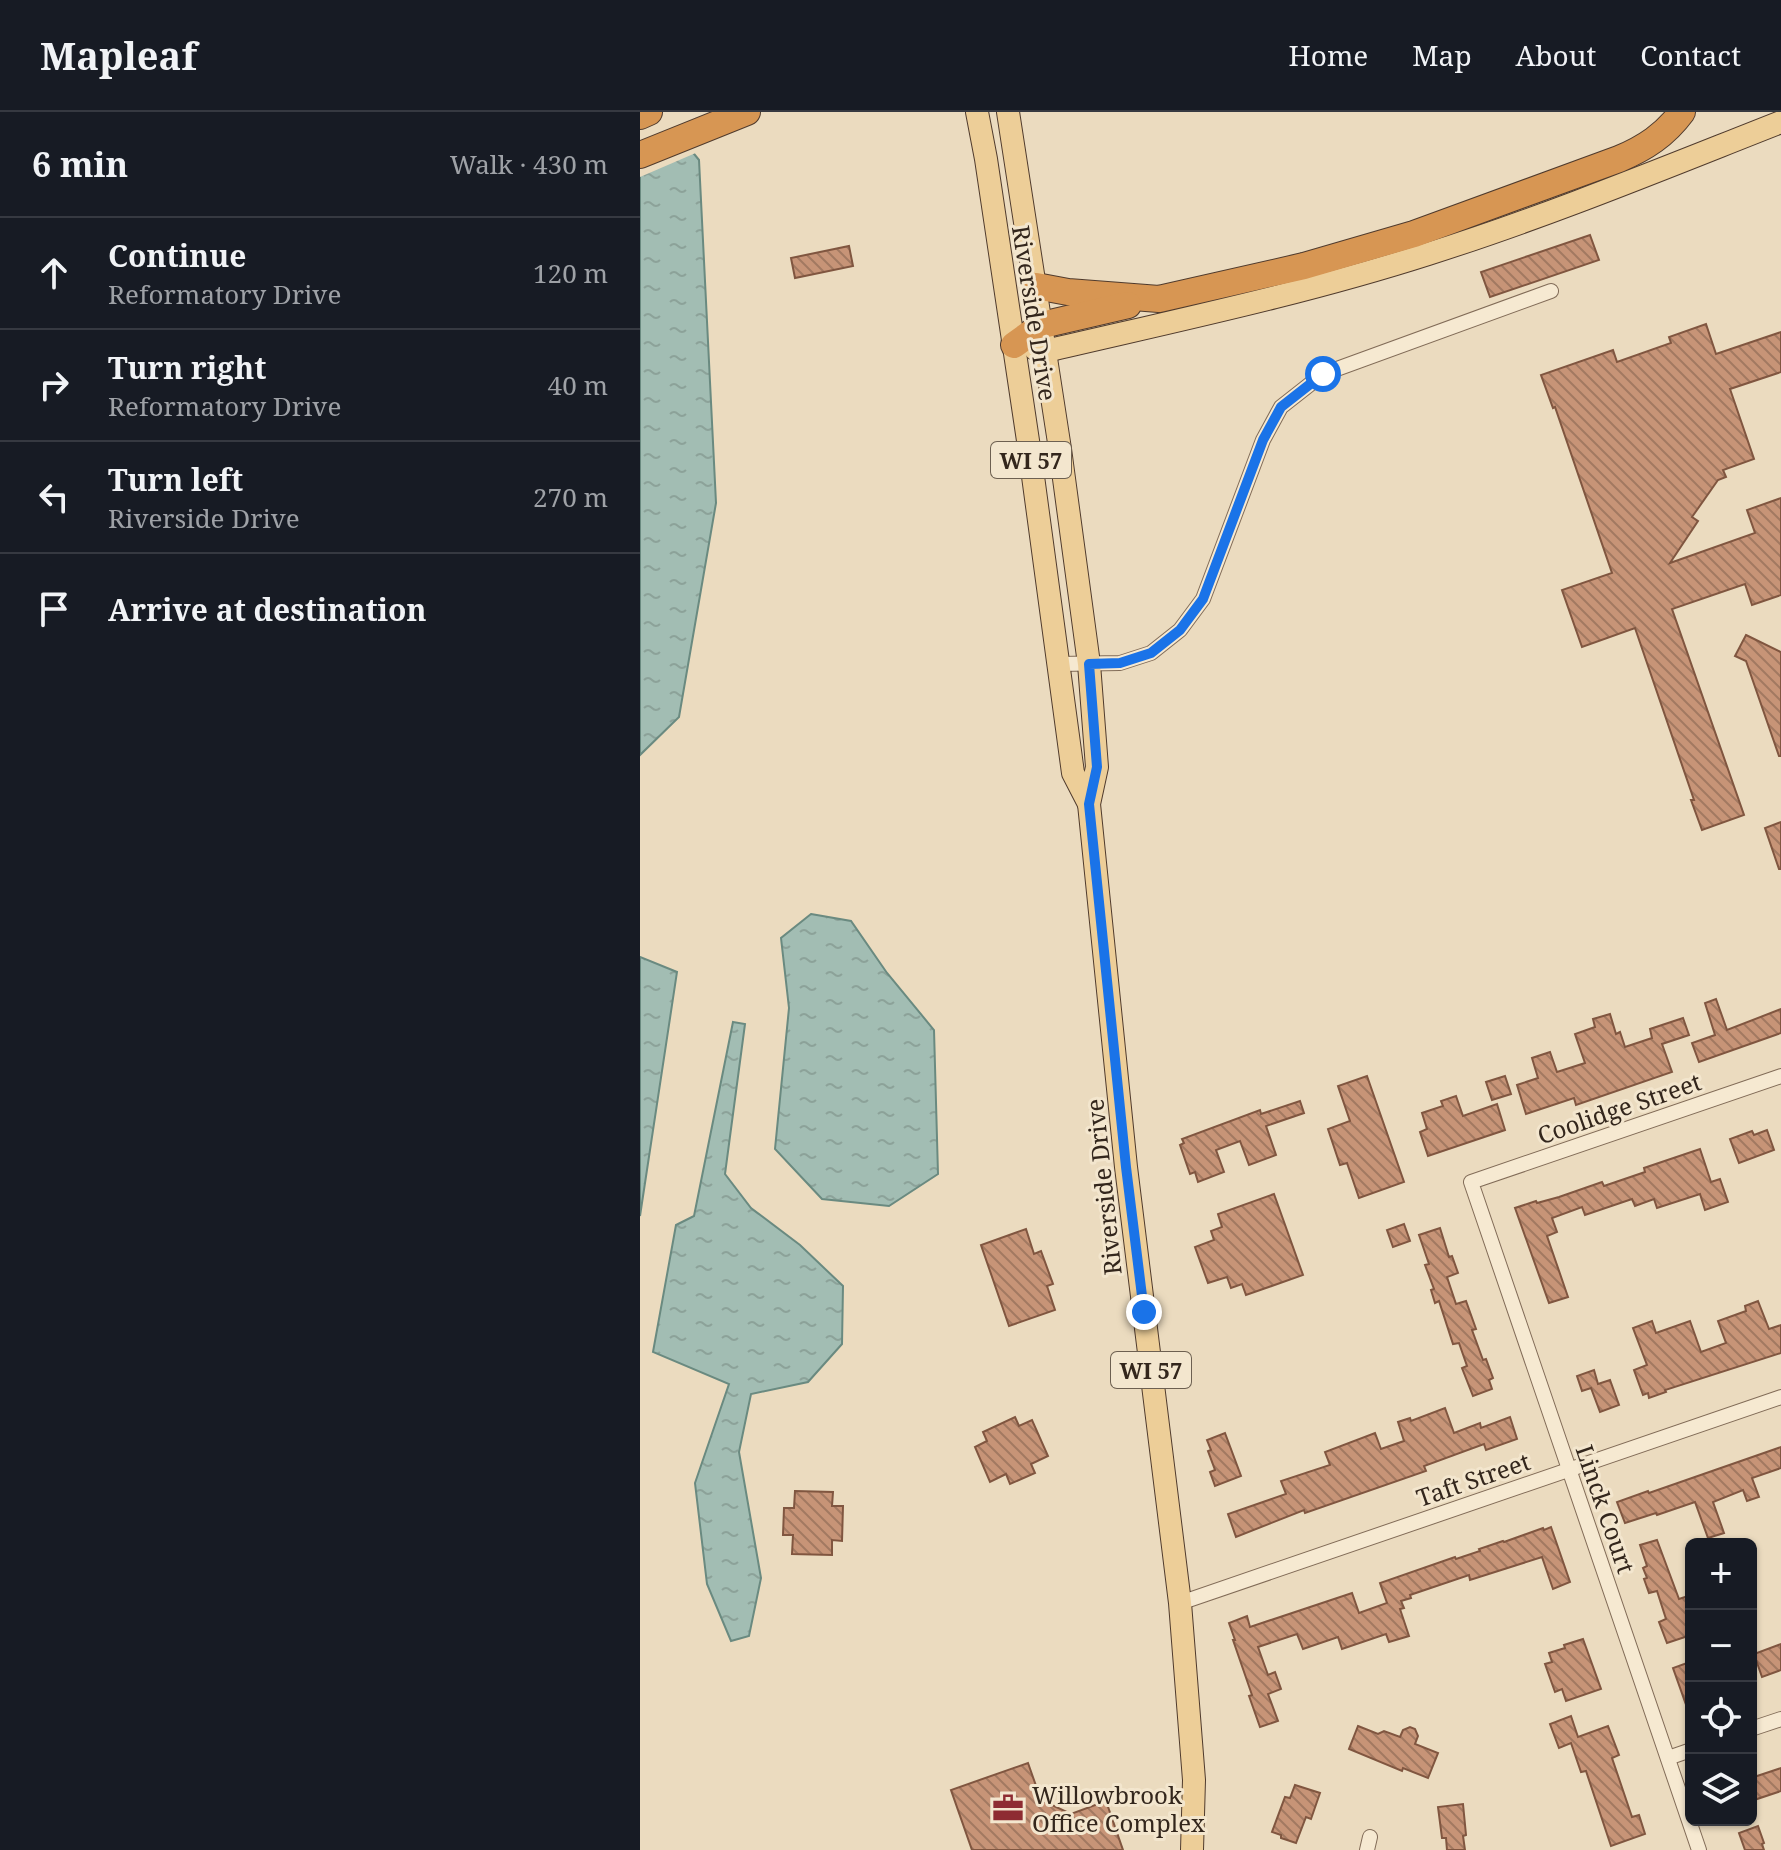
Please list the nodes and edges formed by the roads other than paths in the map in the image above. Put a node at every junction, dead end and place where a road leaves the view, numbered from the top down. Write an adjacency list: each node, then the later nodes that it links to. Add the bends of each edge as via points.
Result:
1 (649, 112): 6 (highway)
2 (747, 112): 8 (highway)
3 (977, 112): 13 (main road, Riverside Drive / WI 57)
4 (1008, 112): 9 (main road, Riverside Drive / WI 57)
5 (1682, 112): 11 (highway, via 1642,149 1515,198 1304,266)
6 (640, 116)
7 (1781, 122): 14 (main road, via 1427,254 1283,295)
8 (640, 155)
9 (1036, 286): 11 (highway); 12 (main road, Riverside Drive / WI 57)
10 (1551, 291): 16 (street, via 1323,374 1302,389 1281,407 1263,440 1203,599 1180,630 1151,653 1120,663)
11 (1159, 299): 12 (highway)
12 (1042, 325): 13 (highway); 14 (main road, Riverside Drive / WI 57)
13 (1014, 345): 14 (main road); 15 (main road, Riverside Drive / WI 57)
14 (1046, 351): 16 (main road, Riverside Drive / WI 57)
15 (1059, 664): 16 (street); 17 (main road, Riverside Drive / WI 57, via 1073,773)
16 (1089, 664): 17 (main road, Riverside Drive / WI 57, via 1097,767)
17 (1089, 804): 22 (main road, Riverside Drive / WI 57, via 1126,1167)
18 (1781, 1076): 19 (street, Coolidge Street)
19 (1471, 1182): 21 (street, Linck Court)
20 (1781, 1397): 21 (street, Taft Street)
21 (1569, 1470): 22 (street, Taft Street); 26 (street, Linck Court)
22 (1180, 1603): 27 (main road, Riverside Drive / WI 57, via 1194,1780)
23 (1781, 1719): 24 (street)
24 (1757, 1727)
25 (1685, 1752): 26 (street)
26 (1668, 1758): 28 (street, Linck Court)
27 (1192, 1850)
28 (1699, 1850)

